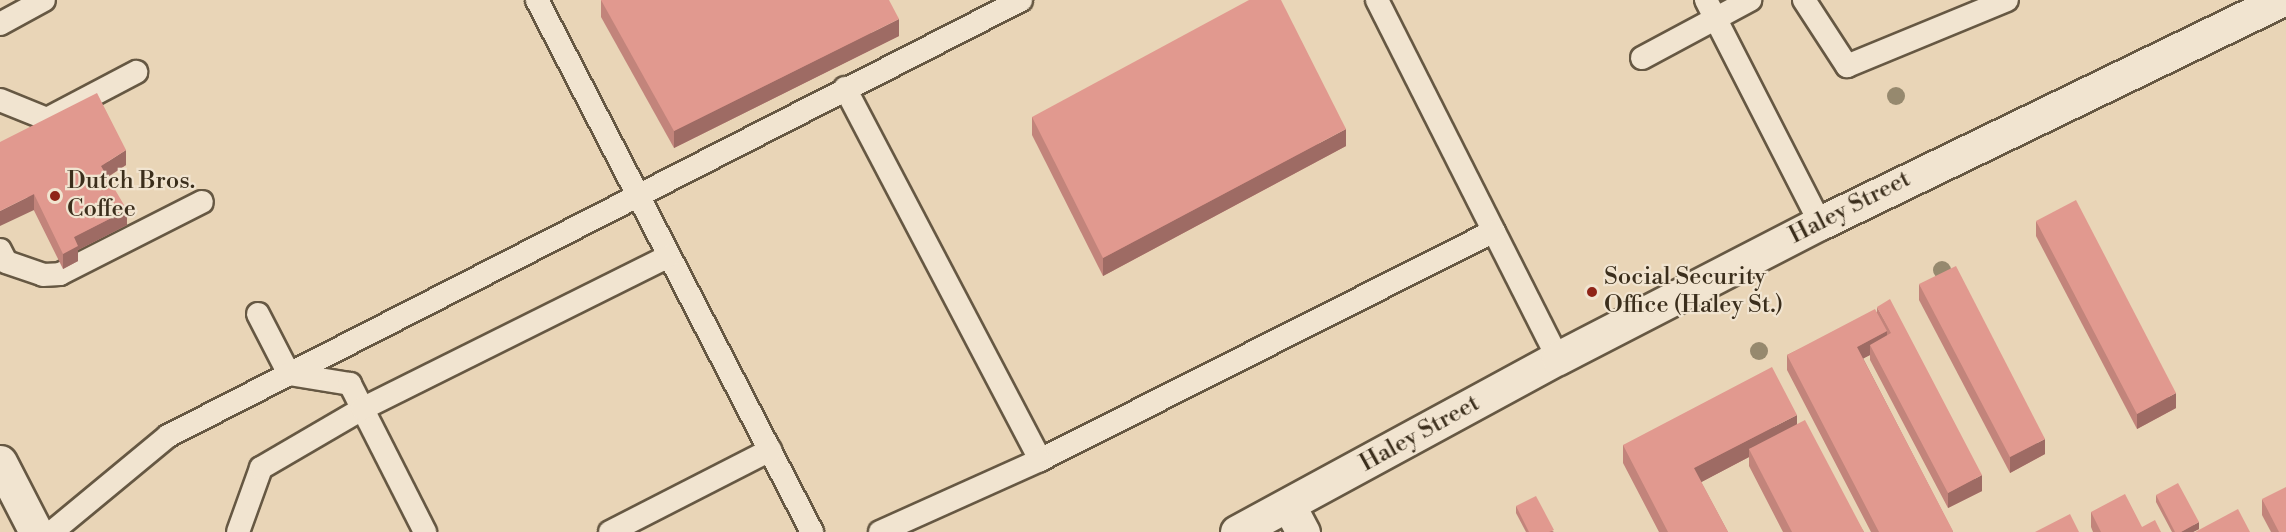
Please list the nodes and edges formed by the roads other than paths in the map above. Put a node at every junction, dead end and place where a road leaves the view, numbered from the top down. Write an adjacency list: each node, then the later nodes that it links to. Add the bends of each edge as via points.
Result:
1 (44, 0): 10 (lane)
2 (537, 0): 15 (lane)
3 (1020, 0): 13 (lane)
4 (1377, 0): 18 (lane)
5 (1750, 0): 9 (lane)
6 (1804, 0): 7 (lane, via 1847,66)
7 (2007, 0)
8 (2281, 0): 17 (main road, Haley Street)
9 (1710, 9): 11 (lane); 17 (lane)
10 (0, 24)
11 (1642, 58)
12 (136, 72): 14 (lane, via 47,119)
13 (845, 88): 15 (lane); 26 (lane)
14 (0, 100)
15 (637, 194): 20 (lane); 23 (lane)
16 (202, 202): 19 (lane, via 60,274 43,275 6,262)
17 (1820, 223): 22 (main road, Haley Street)
18 (1494, 231): 22 (lane); 26 (lane)
19 (0, 250)
20 (669, 256): 24 (lane); 25 (lane)
21 (258, 314): 23 (lane)
22 (1558, 358): 28 (main road, Haley Street)
23 (289, 374): 24 (lane, via 350,384); 30 (lane, via 168,436)
24 (362, 409): 31 (lane, via 261,468); 32 (lane)
25 (770, 450): 33 (lane); 34 (lane)
26 (1040, 460): 35 (lane)
27 (0, 462): 29 (main road)
28 (1296, 519): 36 (main road, Haley Street)
29 (36, 532)
30 (52, 532)
31 (238, 532)
32 (424, 532)
33 (610, 532)
34 (812, 532)
35 (880, 532)
36 (1236, 532)

